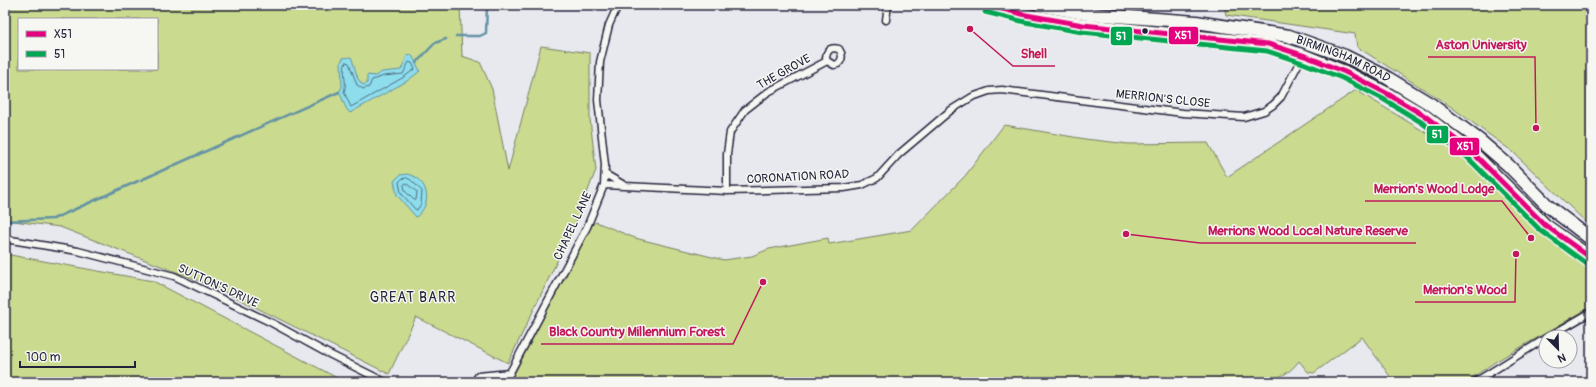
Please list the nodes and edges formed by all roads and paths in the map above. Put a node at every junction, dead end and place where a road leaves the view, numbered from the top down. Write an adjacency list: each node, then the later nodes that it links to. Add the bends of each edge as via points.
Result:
1 (618, 5): 12 (street, CHAPEL LANE, via 609,25 600,62 598,100)
2 (888, 5): 5 (street)
3 (987, 5): 8 (highway, BIRMINGHAM ROAD, via 1083,25 1268,44)
4 (1040, 5): 6 (highway, BIRMINGHAM ROAD, via 1090,14 1196,22)
5 (886, 20)
6 (1296, 38): 7 (highway, BIRMINGHAM ROAD); 8 (highway)
7 (1318, 46): 9 (highway); 17 (highway, BIRMINGHAM ROAD, via 1381,74 1432,105 1479,140 1553,210)
8 (1292, 52): 9 (highway, BIRMINGHAM ROAD)
9 (1309, 57): 11 (street, MERRION'S CLOSE, via 1300,61 1281,97 1273,105 1264,111 1244,117 1183,113 1002,90); 18 (highway, BIRMINGHAM ROAD, via 1345,72 1425,116 1472,152 1546,226)
10 (827, 61): 15 (street, THE GROVE, via 768,92 745,110 730,132)
11 (989, 91): 15 (street, CORONATION ROAD, via 972,96 951,110 899,154 876,178 862,185)
12 (605, 174): 13 (street, CHAPEL LANE); 14 (street, CORONATION ROAD)
13 (604, 185): 14 (street, CORONATION ROAD); 22 (street, CHAPEL LANE, via 587,227)
14 (624, 185): 15 (street, CORONATION ROAD)
15 (727, 191)
16 (5, 239): 23 (street, SUTTON'S DRIVE, via 78,251 174,276)
17 (1591, 239)
18 (1591, 258)
19 (1591, 312): 20 (street)
20 (1562, 329)
21 (1538, 344): 26 (street)
22 (510, 374): 24 (street, via 478,376); 25 (street, CHAPEL LANE)
23 (385, 382)
24 (474, 382)
25 (505, 382)
26 (1475, 382)

